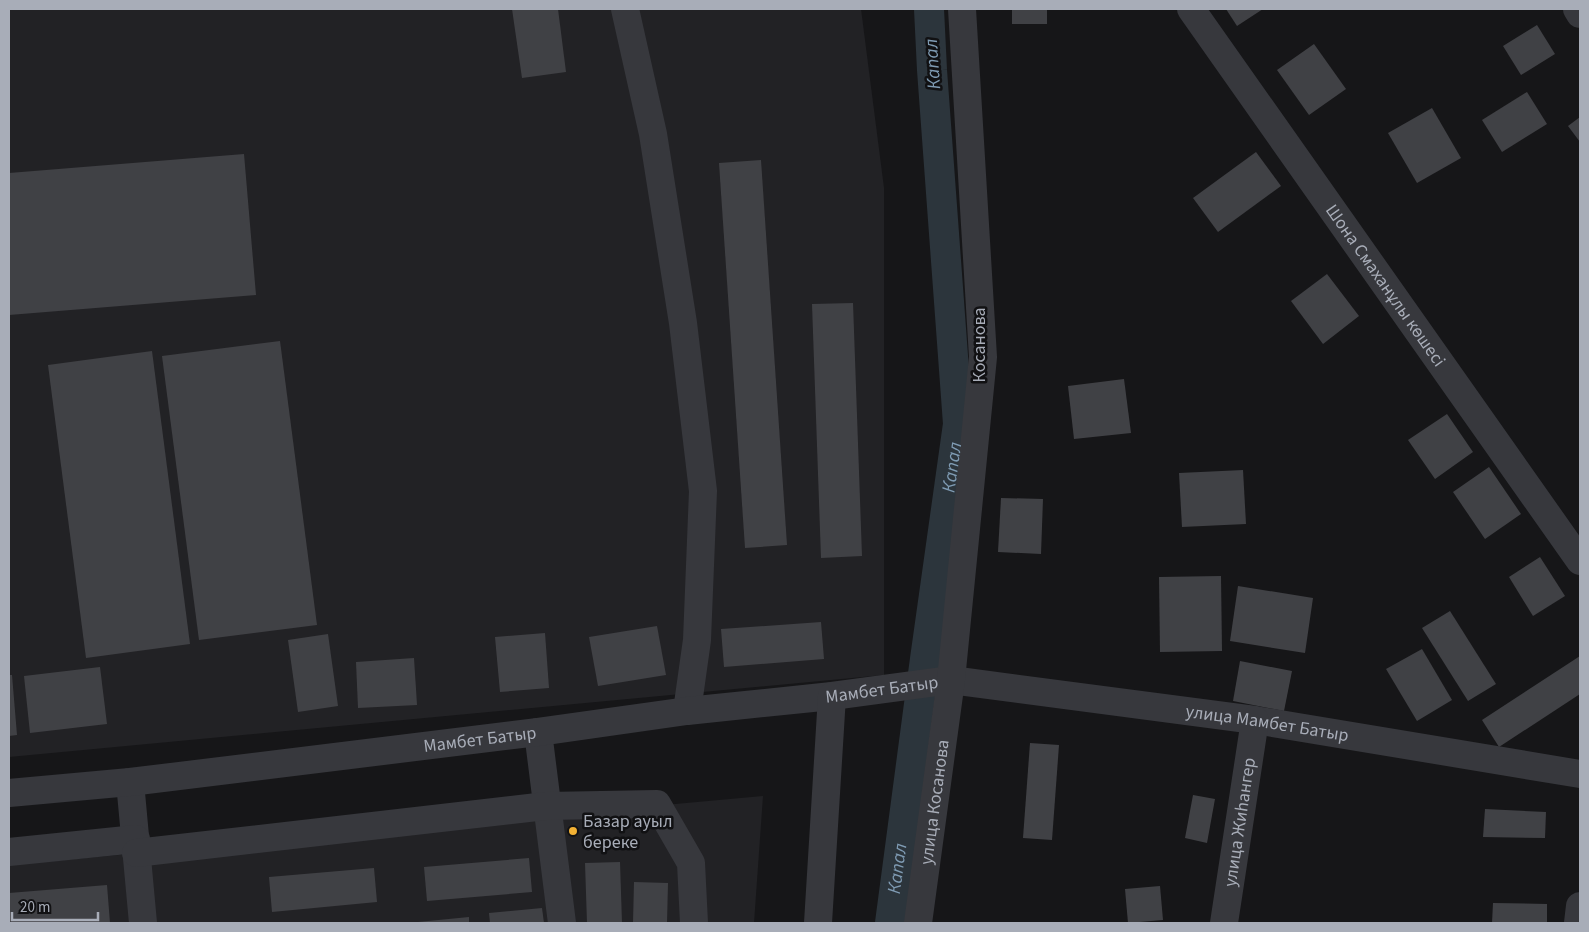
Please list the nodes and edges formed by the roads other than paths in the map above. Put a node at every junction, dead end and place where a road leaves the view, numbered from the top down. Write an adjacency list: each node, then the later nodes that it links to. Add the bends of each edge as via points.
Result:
1 (625, 9): 9 (street, via 653,134 683,322 702,491 697,640)
2 (962, 9): 7 (street, Косанова, via 983,357)
3 (1191, 9): 6 (street, Шона Смаханұлы көшесі)
4 (1577, 9): 5 (street)
5 (1580, 14)
6 (1580, 561)
7 (951, 680): 8 (street, Мамбет Батыр); 10 (street, улица Мамбет Батыр); 23 (street, улица Косанова)
8 (832, 696): 9 (street, Мамбет Батыр); 22 (street)
9 (687, 711): 11 (street, Мамбет Батыр)
10 (1255, 720): 12 (street, улица Мамбет Батыр); 24 (street, улица Жиhангер)
11 (538, 732): 13 (street, Мамбет Батыр); 15 (street)
12 (1580, 774)
13 (130, 782): 14 (street, Мамбет Батыр); 16 (street)
14 (9, 793)
15 (546, 806): 16 (street); 20 (street); 21 (street, via 657,804 691,863)
16 (136, 846): 17 (street); 19 (street)
17 (9, 852)
18 (1580, 906): 25 (street)
19 (143, 923)
20 (562, 923)
21 (694, 923)
22 (818, 923)
23 (918, 923)
24 (1224, 923)
25 (1578, 923)

